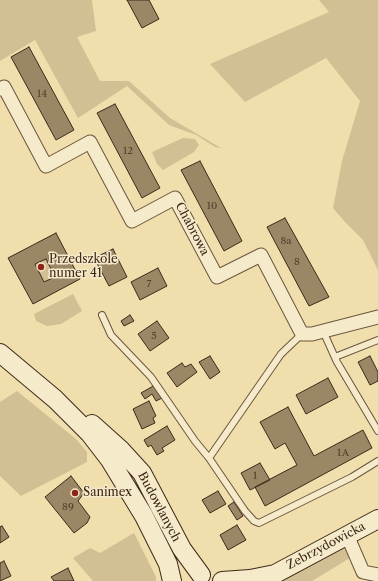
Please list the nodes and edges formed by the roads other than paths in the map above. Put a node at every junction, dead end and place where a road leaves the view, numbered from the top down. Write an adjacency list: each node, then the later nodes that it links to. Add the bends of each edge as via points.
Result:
1 (0, 89): 5 (street, Chabrowa, via 4,87 46,166 90,142 132,221 175,198 217,277 261,255)
2 (102, 315): 11 (lane, via 111,335 151,377 194,441)
3 (378, 317): 4 (street)
4 (323, 331): 5 (street); 8 (lane)
5 (302, 334): 11 (lane, via 281,354)
6 (378, 340): 8 (lane)
7 (0, 353): 9 (main road, Budowlanych)
8 (335, 357): 10 (lane)
9 (55, 399): 15 (main road, Budowlanych, via 82,416 134,463 152,488 182,549); 18 (main road, Budowlanych, via 90,434 128,488 165,558)
10 (378, 431)
11 (209, 458): 12 (lane, via 245,511 258,523 352,477)
12 (378, 461)
13 (378, 519): 14 (main road, Zebrzydowicka)
14 (347, 535): 16 (street, via 363,572); 17 (main road, Zebrzydowicka)
15 (202, 575): 19 (main road); 20 (main road)
16 (378, 575)
17 (271, 577): 20 (main road, Zebrzydowicka)
18 (172, 581)
19 (181, 581)
20 (222, 581)

